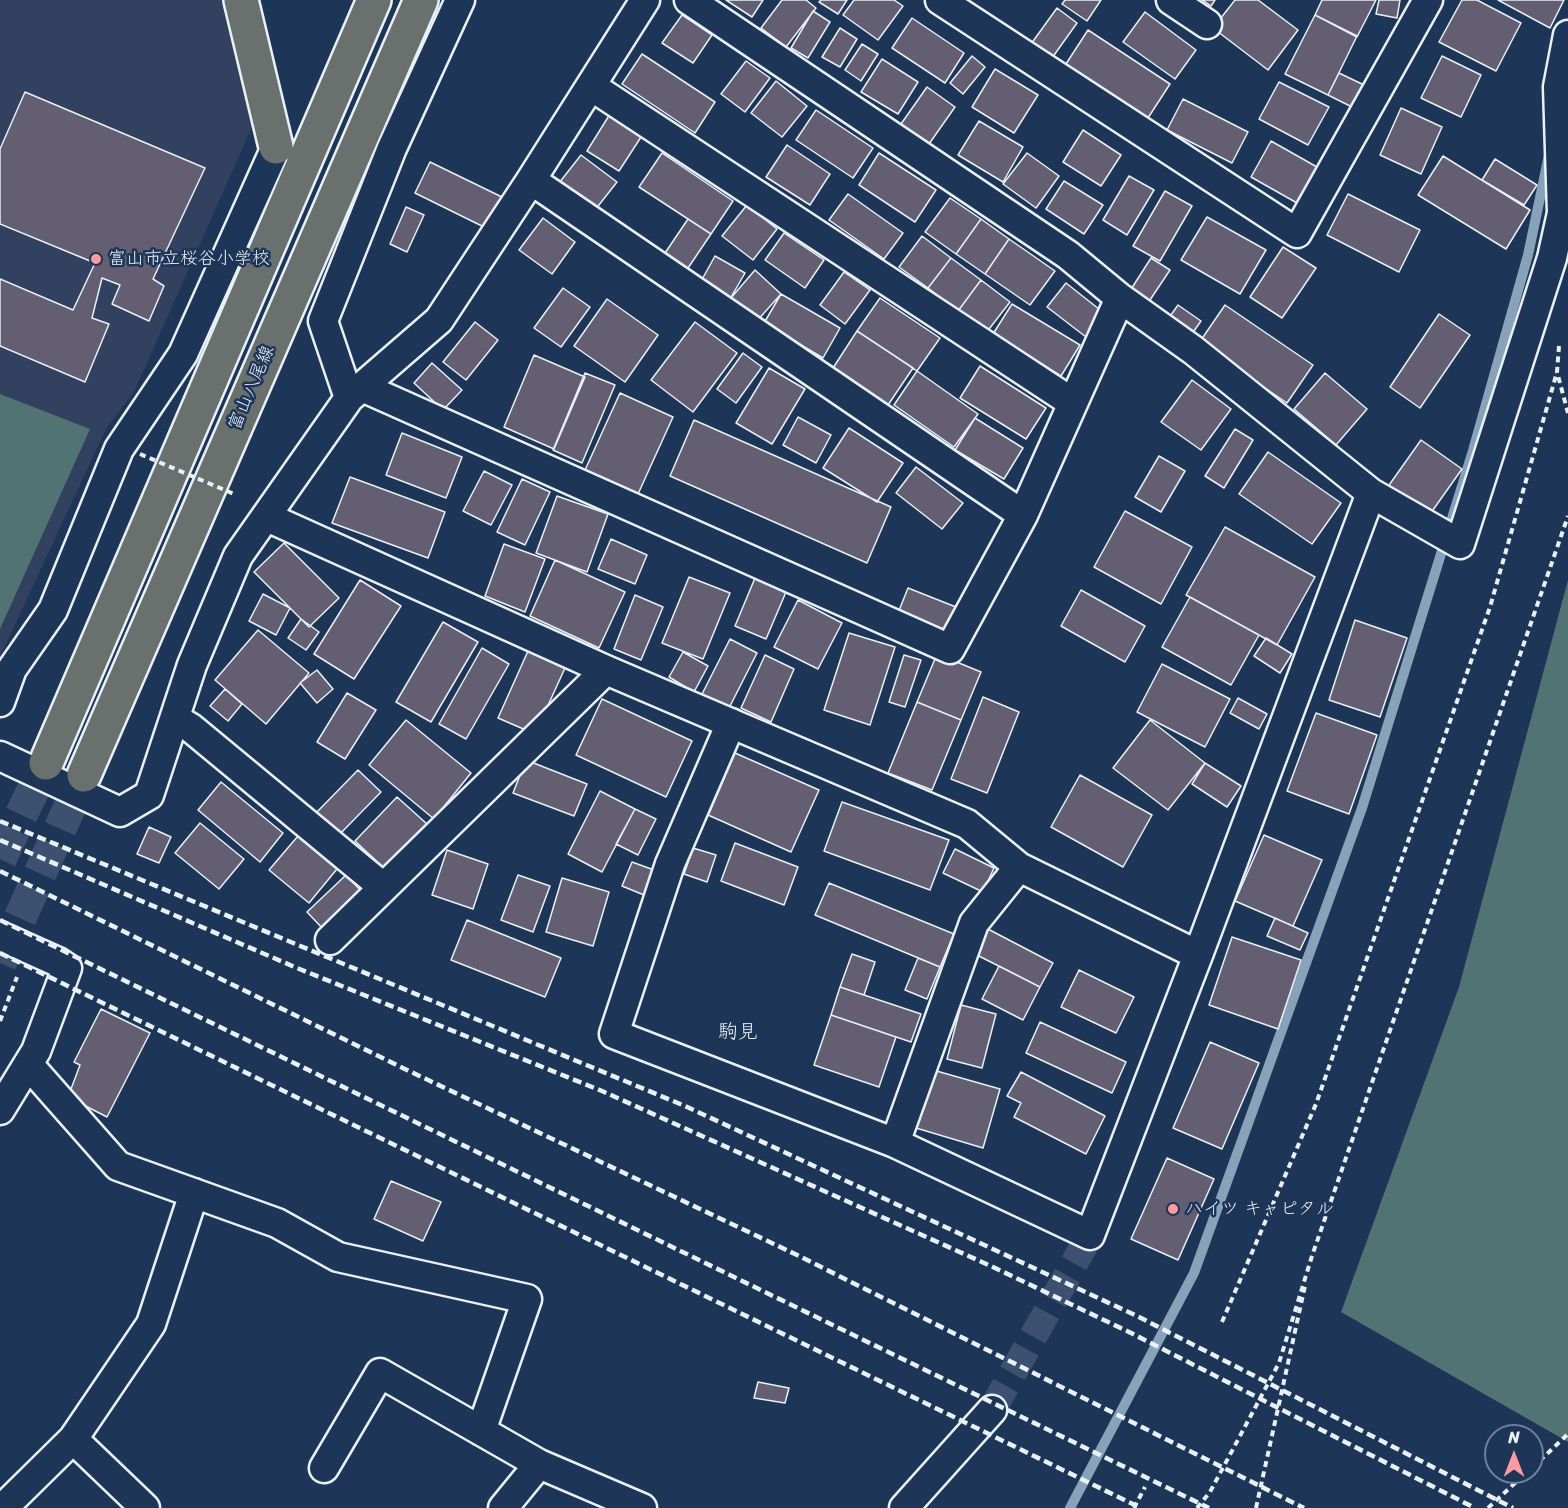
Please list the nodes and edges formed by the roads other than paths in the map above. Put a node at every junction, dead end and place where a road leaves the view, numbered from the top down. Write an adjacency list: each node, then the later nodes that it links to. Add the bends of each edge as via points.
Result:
1 (241, 0): 13 (main road)
2 (374, 0): 26 (main road)
3 (421, 0): 27 (main road, 富山八尾線)
4 (460, 0): 16 (street, via 392,148 323,321)
5 (645, 0): 12 (street)
6 (689, 0): 15 (street, via 1068,255)
7 (940, 0): 9 (street, via 1297,233)
8 (1171, 0): 10 (street)
9 (1428, 0)
10 (1207, 24)
11 (1568, 35): 18 (street, via 1558,87 1562,213 1552,258 1460,544)
12 (591, 86): 14 (street); 17 (street)
13 (276, 147): 22 (street, via 183,354 119,449 53,610 12,669)
14 (531, 180): 16 (street, via 439,320); 19 (street)
15 (1120, 298): 17 (street); 18 (street, via 1193,350)
16 (356, 392): 19 (street, via 950,649); 20 (street)
17 (1073, 403): 19 (street)
18 (1371, 493): 32 (street)
19 (1023, 515)
20 (267, 517): 21 (street); 23 (street, via 238,556 192,665)
21 (606, 670): 24 (street); 29 (street)
22 (0, 702)
23 (176, 719): 25 (street, via 149,795 120,812); 29 (street)
24 (731, 723): 28 (street, via 967,824); 35 (street, via 670,864 614,1034)
25 (0, 756)
26 (46, 763)
27 (84, 776)
28 (1019, 867): 32 (street); 35 (street, via 974,923)
29 (383, 887): 31 (street)
30 (0, 936): 33 (street, via 67,968)
31 (330, 940)
32 (1198, 956): 35 (street, via 1090,1235)
33 (28, 1064): 34 (street); 36 (street, via 118,1166)
34 (0, 1110)
35 (896, 1143)
36 (194, 1193): 38 (street, via 277,1223 338,1257 527,1299); 39 (street, via 151,1324)
37 (992, 1410): 46 (street)
38 (481, 1431): 40 (street); 41 (street, via 380,1373)
39 (73, 1439): 42 (street); 43 (street)
40 (539, 1464): 44 (street); 45 (street)
41 (324, 1468)
42 (3, 1508)
43 (145, 1508)
44 (503, 1508)
45 (642, 1508)
46 (904, 1508)

